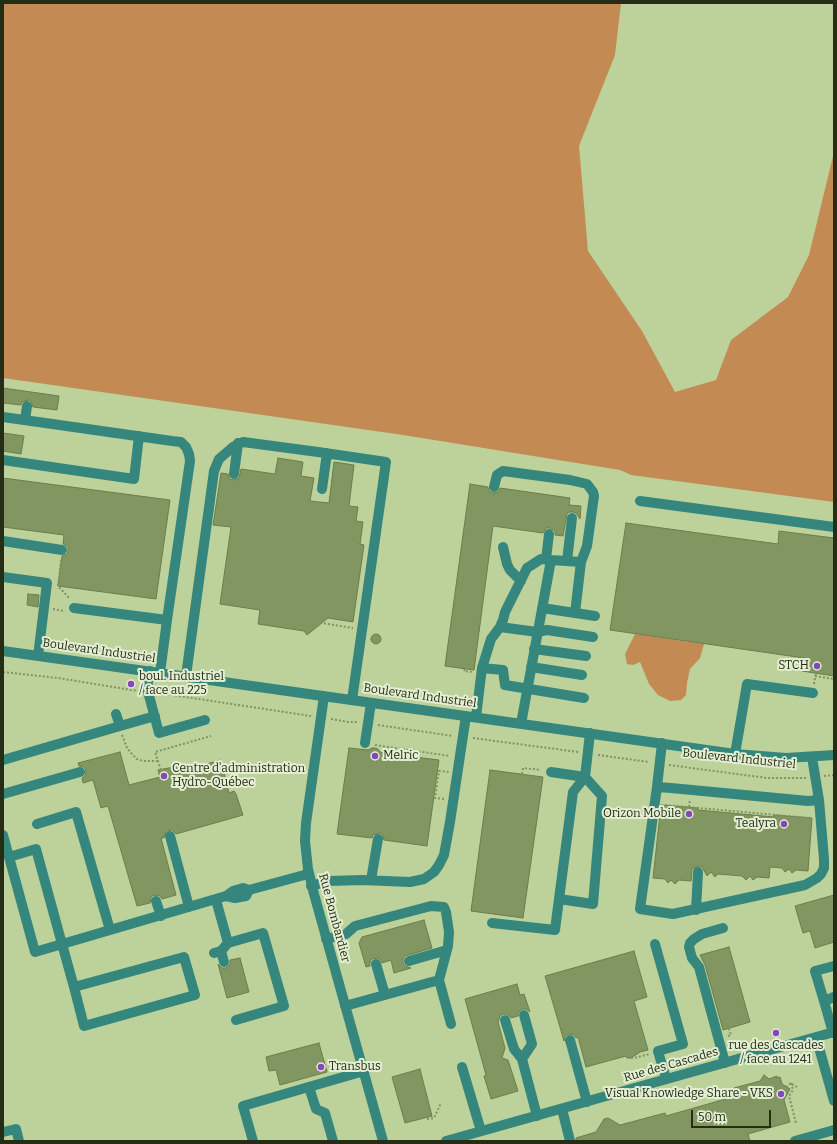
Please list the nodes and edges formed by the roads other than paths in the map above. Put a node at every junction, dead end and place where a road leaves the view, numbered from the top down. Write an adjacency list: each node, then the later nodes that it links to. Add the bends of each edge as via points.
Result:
1 (27, 406): 3 (street)
2 (3, 417): 3 (street)
3 (25, 420): 4 (street)
4 (139, 436): 7 (street, via 134,479); 27 (street, via 181,442 186,447 190,460)
5 (238, 444): 6 (street, via 248,443); 8 (street); 40 (street, via 219,459 214,471)
6 (327, 453): 10 (street); 45 (street, via 386,462)
7 (3, 460)
8 (234, 474)
9 (494, 487): 20 (street, via 497,475 503,471 587,484 594,492 594,496 587,546)
10 (322, 489)
11 (640, 501): 13 (street)
12 (572, 518): 19 (street)
13 (834, 526)
14 (549, 534): 18 (street)
15 (3, 541): 17 (street)
16 (503, 547): 22 (street, via 510,570)
17 (62, 550)
18 (548, 559): 19 (street); 22 (street, via 533,563 527,568); 23 (street)
19 (566, 561): 20 (street)
20 (581, 562): 25 (street)
21 (3, 577): 33 (street, via 47,583)
22 (521, 581): 28 (street)
23 (542, 608): 25 (street); 29 (street)
24 (71, 610): 27 (street)
25 (575, 613): 26 (street)
26 (595, 616)
27 (167, 620): 38 (street)
28 (500, 627): 29 (street); 36 (street, via 491,640)
29 (537, 632): 30 (street, via 547,630); 31 (street)
30 (593, 637)
31 (534, 649): 34 (street); 35 (street)
32 (3, 651): 33 (street, Boulevard Industriel)
33 (38, 656): 37 (street, Boulevard Industriel)
34 (586, 656)
35 (531, 667): 39 (street); 41 (street)
36 (478, 670): 41 (street, via 503,670 505,684); 49 (street)
37 (150, 671): 38 (street, Boulevard Industriel); 48 (street, via 147,688)
38 (160, 673): 40 (street, Boulevard Industriel)
39 (582, 675)
40 (186, 676): 43 (street, Boulevard Industriel)
41 (526, 688): 44 (street); 51 (street)
42 (813, 689): 56 (street, via 747,684)
43 (324, 696): 45 (street, Boulevard Industriel); 72 (street, Rue Bombardier, via 306,823)
44 (584, 698)
45 (352, 700): 46 (street, Boulevard Industriel)
46 (371, 703): 49 (street, Boulevard Industriel); 55 (street)
47 (116, 714): 52 (street)
48 (154, 716): 50 (street, via 159,733); 52 (street)
49 (471, 717): 51 (street, Boulevard Industriel); 73 (street, via 444,855 439,865 424,879 410,882)
50 (205, 720)
51 (520, 724): 53 (street, Boulevard Industriel)
52 (121, 730): 59 (street)
53 (590, 733): 54 (street, Boulevard Industriel); 62 (street)
54 (662, 743): 56 (street, Boulevard Industriel); 63 (street)
55 (365, 744)
56 (735, 754): 58 (street, Boulevard Industriel, via 773,758)
57 (834, 755): 58 (street, Boulevard Industriel)
58 (812, 757): 65 (street)
59 (3, 760)
60 (548, 771): 62 (street)
61 (80, 772): 64 (street)
62 (585, 777): 75 (street, via 573,792); 75 (street, via 602,796 593,904)
63 (656, 787): 65 (street); 79 (street, via 640,909 673,914)
64 (3, 794)
65 (819, 800): 79 (street, via 824,868 817,878 804,885)
66 (37, 824): 83 (street, via 76,812)
67 (3, 835): 70 (street)
68 (170, 836): 78 (street)
69 (378, 839): 73 (street)
70 (9, 857): 86 (street, via 36,849); 86 (street, via 34,952)
71 (698, 872): 79 (street)
72 (308, 874): 74 (street, Rue Bombardier); 76 (street, via 249,890 233,890)
73 (371, 880): 74 (street, via 329,881)
74 (311, 886): 84 (street, Rue Bombardier)
75 (559, 899): 81 (street, via 555,930)
76 (216, 900): 78 (street); 85 (street)
77 (156, 901): 80 (street)
78 (189, 907): 80 (street)
79 (696, 910)
80 (161, 916): 83 (street)
81 (492, 923)
82 (723, 928): 107 (street, via 702,934 694,939 689,947 692,958 699,967)
83 (110, 930): 86 (street)
84 (326, 939): 88 (street, via 346,934 355,926 439,906 444,907 446,912 449,932); 98 (street, Rue Bombardier)
85 (228, 943): 90 (street, via 217,952); 100 (street, via 263,933 284,1006)
86 (62, 944): 94 (street)
87 (655, 944): 110 (street, via 683,1044 658,1051)
88 (447, 950): 89 (street); 93 (street)
89 (409, 961)
90 (224, 962)
91 (376, 964): 95 (street)
92 (834, 966): 97 (street, via 815,971)
93 (439, 980): 95 (street); 102 (street)
94 (74, 987): 94 (street, via 84,1026 195,995 184,957)
95 (385, 995): 98 (street)
96 (834, 998): 97 (street)
97 (824, 1001): 103 (street)
98 (345, 1006): 109 (street, Rue Bombardier)
99 (524, 1015): 106 (street, via 532,1044)
100 (236, 1020)
101 (505, 1020): 106 (street, via 514,1049)
102 (452, 1024)
103 (833, 1032): 104 (street, Rue des Cascades)
104 (816, 1037): 107 (street, Rue des Cascades); 113 (street)
105 (570, 1040): 112 (street)
106 (522, 1059): 115 (street)
107 (725, 1063): 110 (street, Rue des Cascades)
108 (462, 1066): 117 (street)
109 (364, 1072): 111 (street); 123 (street, Rue Bombardier)
110 (666, 1080): 112 (street, Rue des Cascades)
111 (310, 1087): 121 (street, via 243,1106); 122 (street, via 316,1109 325,1113)
112 (587, 1102): 114 (street, Rue des Cascades)
113 (834, 1102)
114 (562, 1109): 115 (street, Rue des Cascades); 125 (street)
115 (538, 1116): 117 (street, Rue des Cascades)
116 (834, 1130): 119 (street)
117 (481, 1131): 124 (street, Rue des Cascades)
118 (3, 1132): 120 (street, via 16,1129)
119 (809, 1139): 126 (street)
120 (19, 1141)
121 (253, 1141)
122 (333, 1141)
123 (383, 1141)
124 (446, 1141)
125 (570, 1141)
126 (795, 1141)

